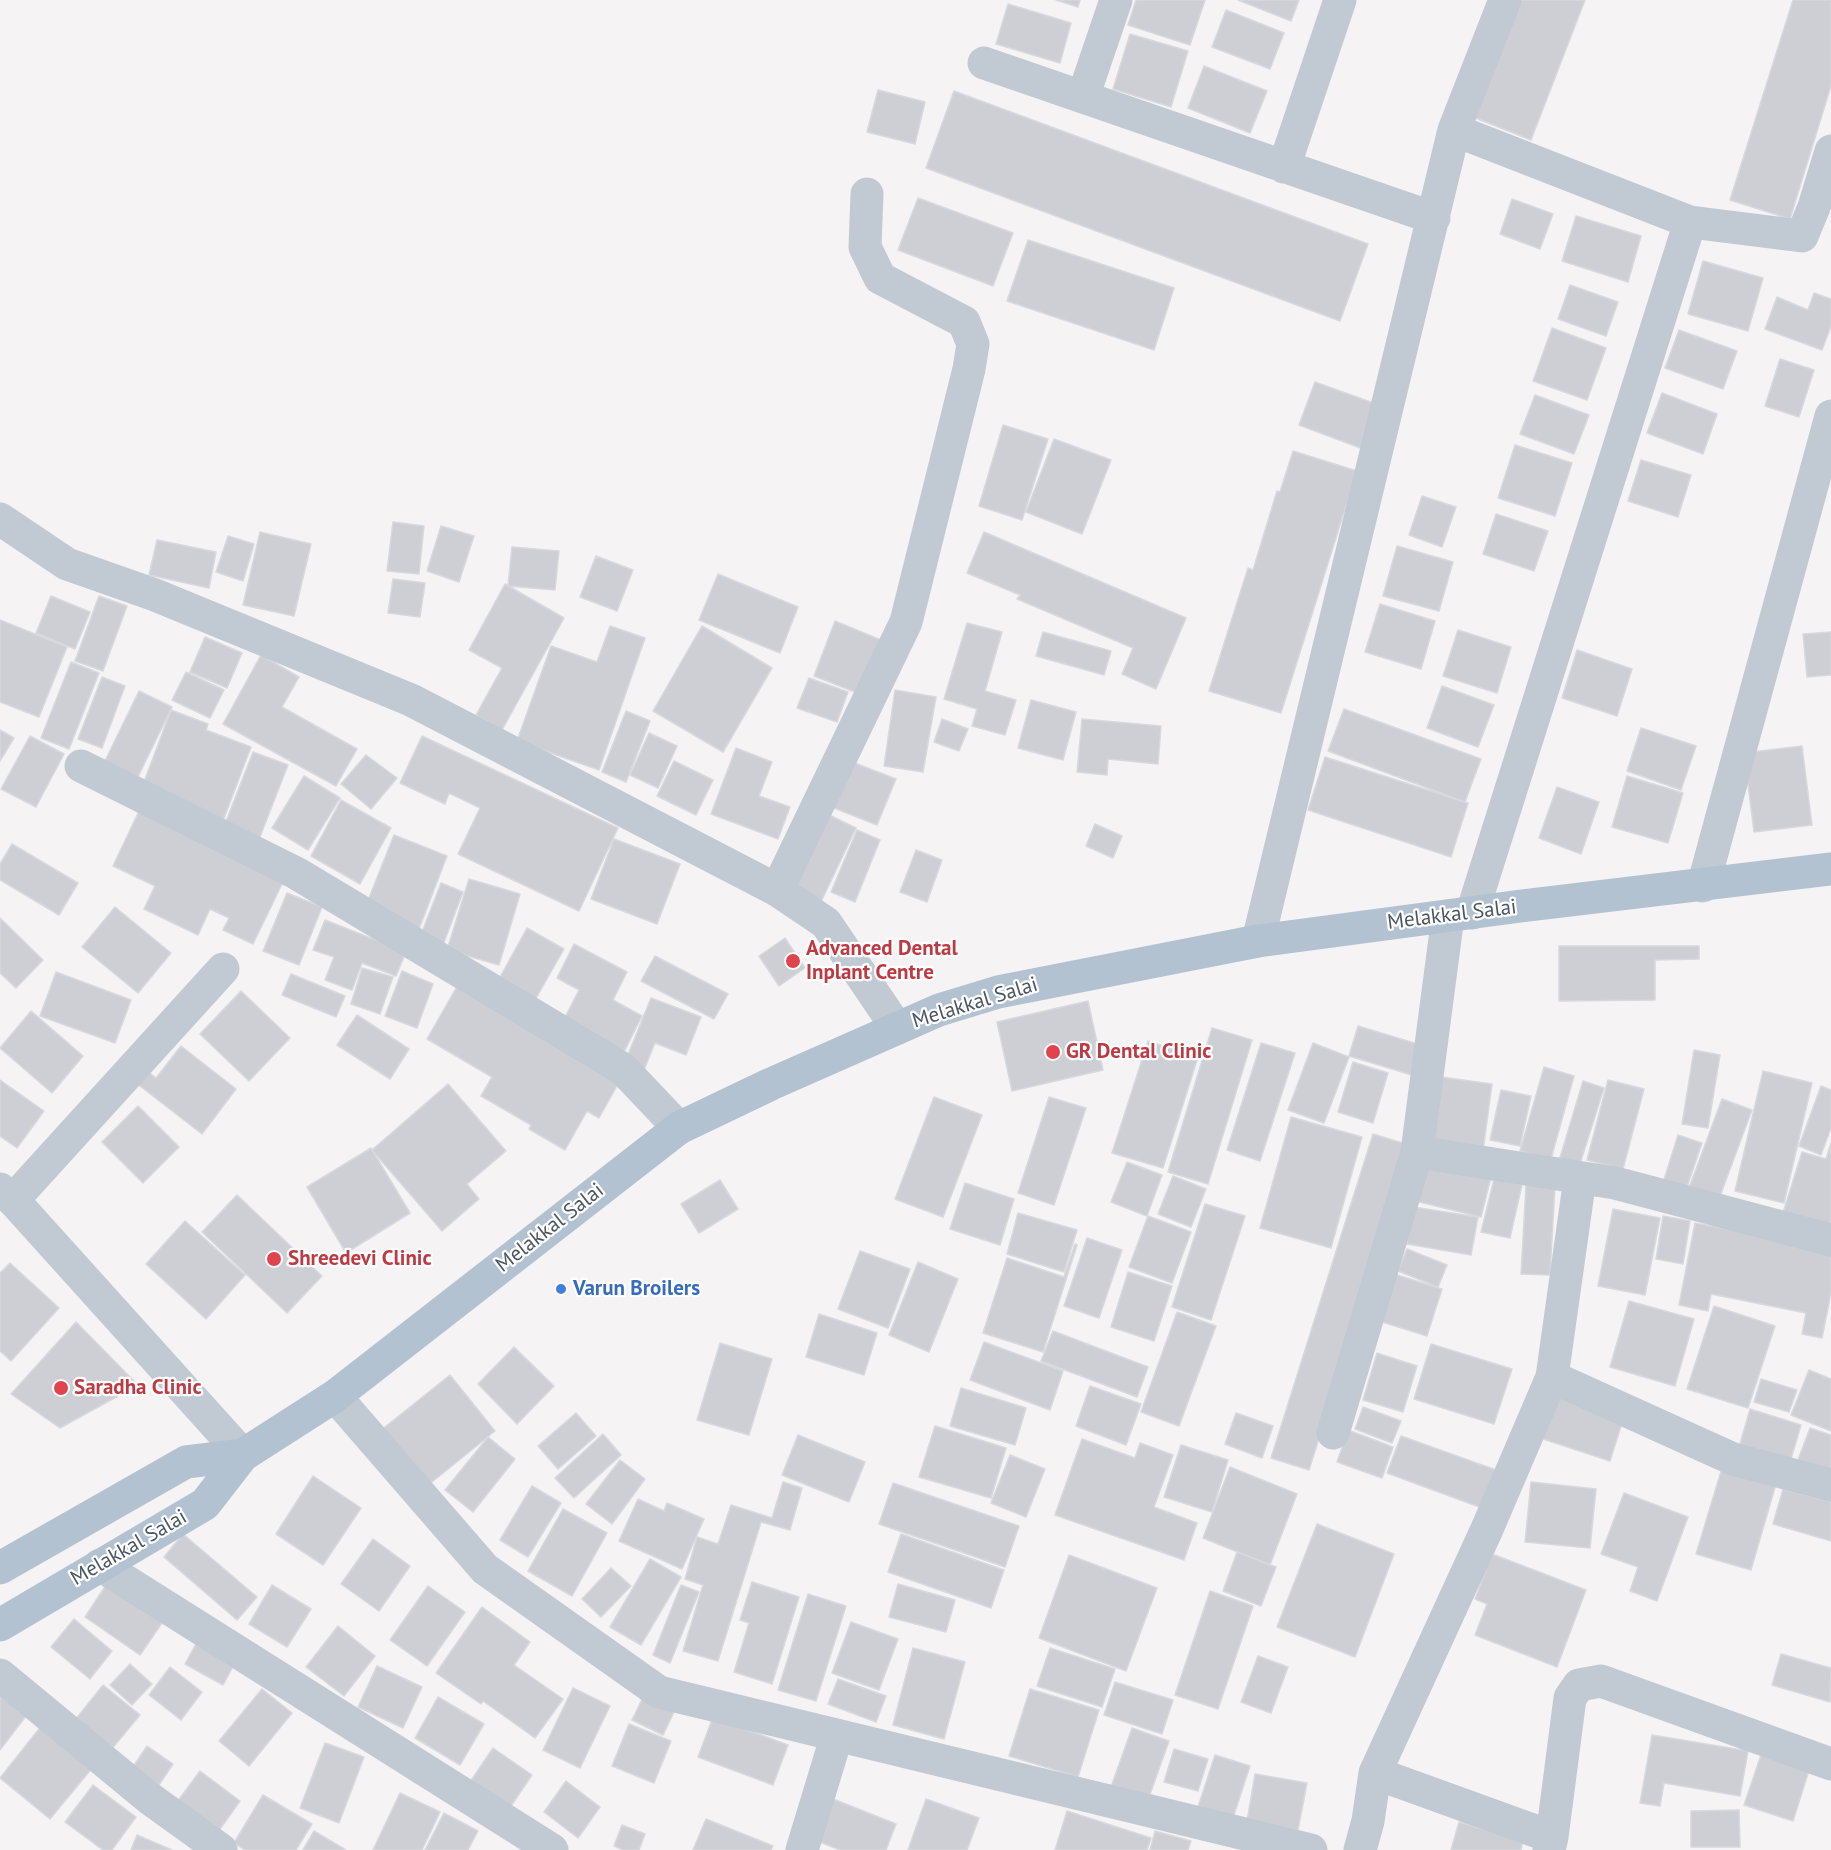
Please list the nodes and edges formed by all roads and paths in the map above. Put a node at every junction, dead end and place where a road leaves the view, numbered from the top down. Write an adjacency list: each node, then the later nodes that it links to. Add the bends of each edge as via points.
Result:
1 (1116, 0): 5 (street)
2 (1340, 0): 8 (street)
3 (1504, 0): 6 (street)
4 (984, 63): 5 (street)
5 (1083, 97): 8 (street)
6 (1454, 130): 11 (street); 12 (street)
7 (1831, 151): 10 (street)
8 (1284, 167): 11 (street)
9 (867, 194): 18 (street, via 866,247 880,278 964,322 973,344 906,622)
10 (1823, 208): 12 (street, via 1802,236)
11 (1434, 218): 20 (street)
12 (1690, 222): 19 (street)
13 (1831, 416): 17 (street)
14 (0, 519): 18 (street, via 67,564 155,595 411,700)
15 (81, 766): 23 (street, via 296,873 595,1052 623,1069)
16 (1831, 869): 17 (main road, Melakkal Salai)
17 (1703, 886): 19 (main road, Melakkal Salai)
18 (777, 890): 22 (street, via 826,923)
19 (1460, 914): 20 (main road, Melakkal Salai); 24 (street)
20 (1258, 941): 22 (main road, Melakkal Salai, via 998,992)
21 (223, 969): 26 (street)
22 (897, 1028): 23 (main road, Melakkal Salai)
23 (679, 1128): 29 (main road, Melakkal Salai)
24 (1417, 1152): 25 (street); 30 (street)
25 (1580, 1178): 27 (street, via 1615,1183); 28 (street)
26 (6, 1195): 31 (street)
27 (1831, 1240)
28 (1552, 1377): 32 (street, via 1733,1460); 39 (street)
29 (334, 1396): 31 (main road, Melakkal Salai); 37 (street, via 485,1569 659,1692)
30 (1333, 1433)
31 (243, 1455): 33 (main road, Melakkal Salai, via 205,1504); 34 (main road, Melakkal Salai, via 186,1462)
32 (1831, 1485)
33 (100, 1565): 35 (main road, Melakkal Salai); 42 (street)
34 (0, 1568)
35 (0, 1625)
36 (0, 1675): 41 (street, via 149,1798)
37 (837, 1735): 43 (street); 44 (street)
38 (1831, 1764): 40 (street, via 1601,1681 1580,1684 1570,1698)
39 (1376, 1773): 40 (street); 45 (street)
40 (1551, 1844)
41 (221, 1850)
42 (552, 1850)
43 (802, 1850)
44 (1311, 1850)
45 (1360, 1850)

